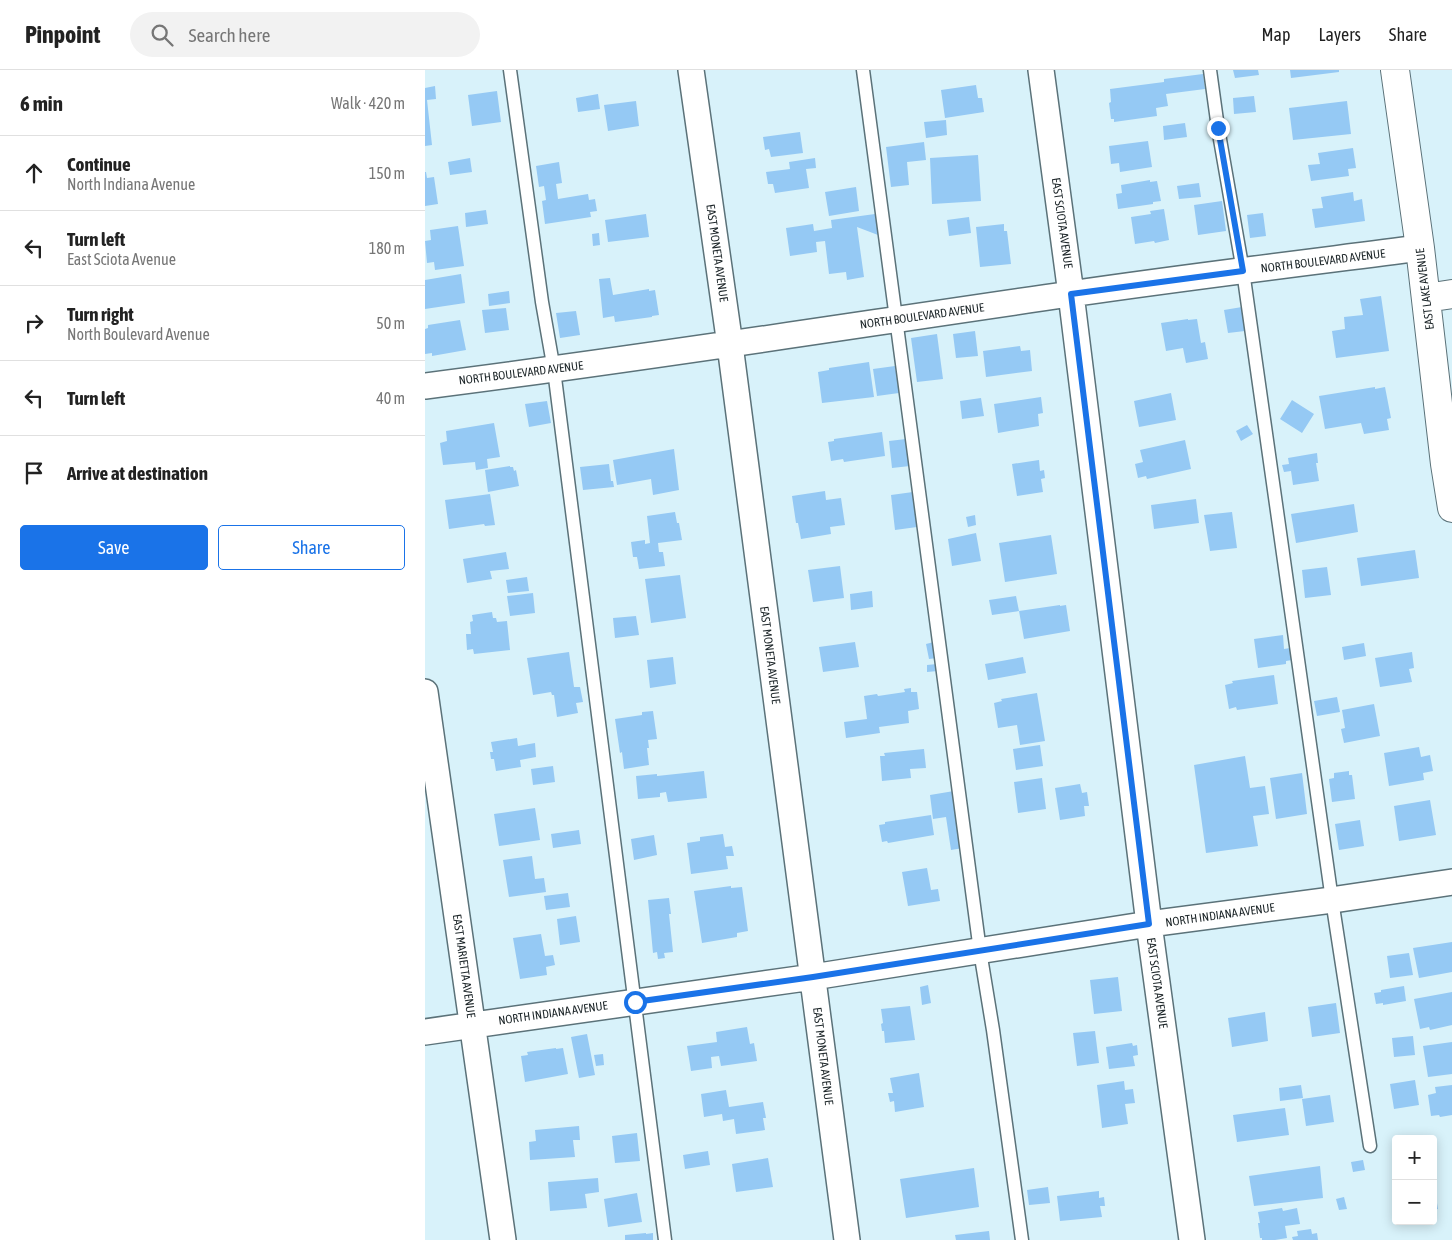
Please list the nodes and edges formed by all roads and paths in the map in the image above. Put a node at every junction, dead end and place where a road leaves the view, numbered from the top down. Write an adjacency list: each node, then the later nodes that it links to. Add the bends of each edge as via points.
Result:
1 (510, 70): 13 (lane)
2 (691, 70): 12 (street, EAST MONETA AVENUE)
3 (863, 70): 11 (lane)
4 (1041, 70): 9 (street, EAST SCIOTA AVENUE)
5 (1210, 70): 8 (lane)
6 (1395, 70): 7 (street, EAST LAKE AVENUE)
7 (1420, 248): 8 (street, NORTH BOULEVARD AVENUE); 10 (street, EAST LAKE AVENUE)
8 (1243, 271): 9 (street, NORTH BOULEVARD AVENUE); 19 (lane)
9 (1071, 294): 11 (street, NORTH BOULEVARD AVENUE); 20 (street, EAST SCIOTA AVENUE)
10 (1439, 296): 15 (street, EAST LAKE AVENUE)
11 (897, 320): 12 (street, NORTH BOULEVARD AVENUE); 21 (lane)
12 (730, 345): 13 (street, NORTH BOULEVARD AVENUE); 22 (street, EAST MONETA AVENUE)
13 (554, 370): 14 (street, NORTH BOULEVARD AVENUE); 23 (lane)
14 (425, 386)
15 (1449, 463): 16 (street, EAST LAKE AVENUE)
16 (1452, 508)
17 (425, 692): 24 (street, EAST MARIETTA AVENUE)
18 (1452, 882): 19 (street, NORTH INDIANA AVENUE)
19 (1332, 900): 20 (street, NORTH INDIANA AVENUE); 26 (lane)
20 (1149, 924): 21 (street, NORTH INDIANA AVENUE); 31 (street, EAST SCIOTA AVENUE)
21 (980, 951): 22 (street, NORTH INDIANA AVENUE); 30 (lane)
22 (813, 977): 23 (street, NORTH INDIANA AVENUE); 29 (street, EAST MONETA AVENUE)
23 (635, 1002): 24 (street, NORTH INDIANA AVENUE); 28 (lane)
24 (473, 1025): 25 (street, NORTH INDIANA AVENUE); 27 (street, EAST MARIETTA AVENUE)
25 (425, 1032)
26 (1370, 1146)
27 (503, 1240)
28 (665, 1240)
29 (847, 1240)
30 (1022, 1240)
31 (1192, 1240)

